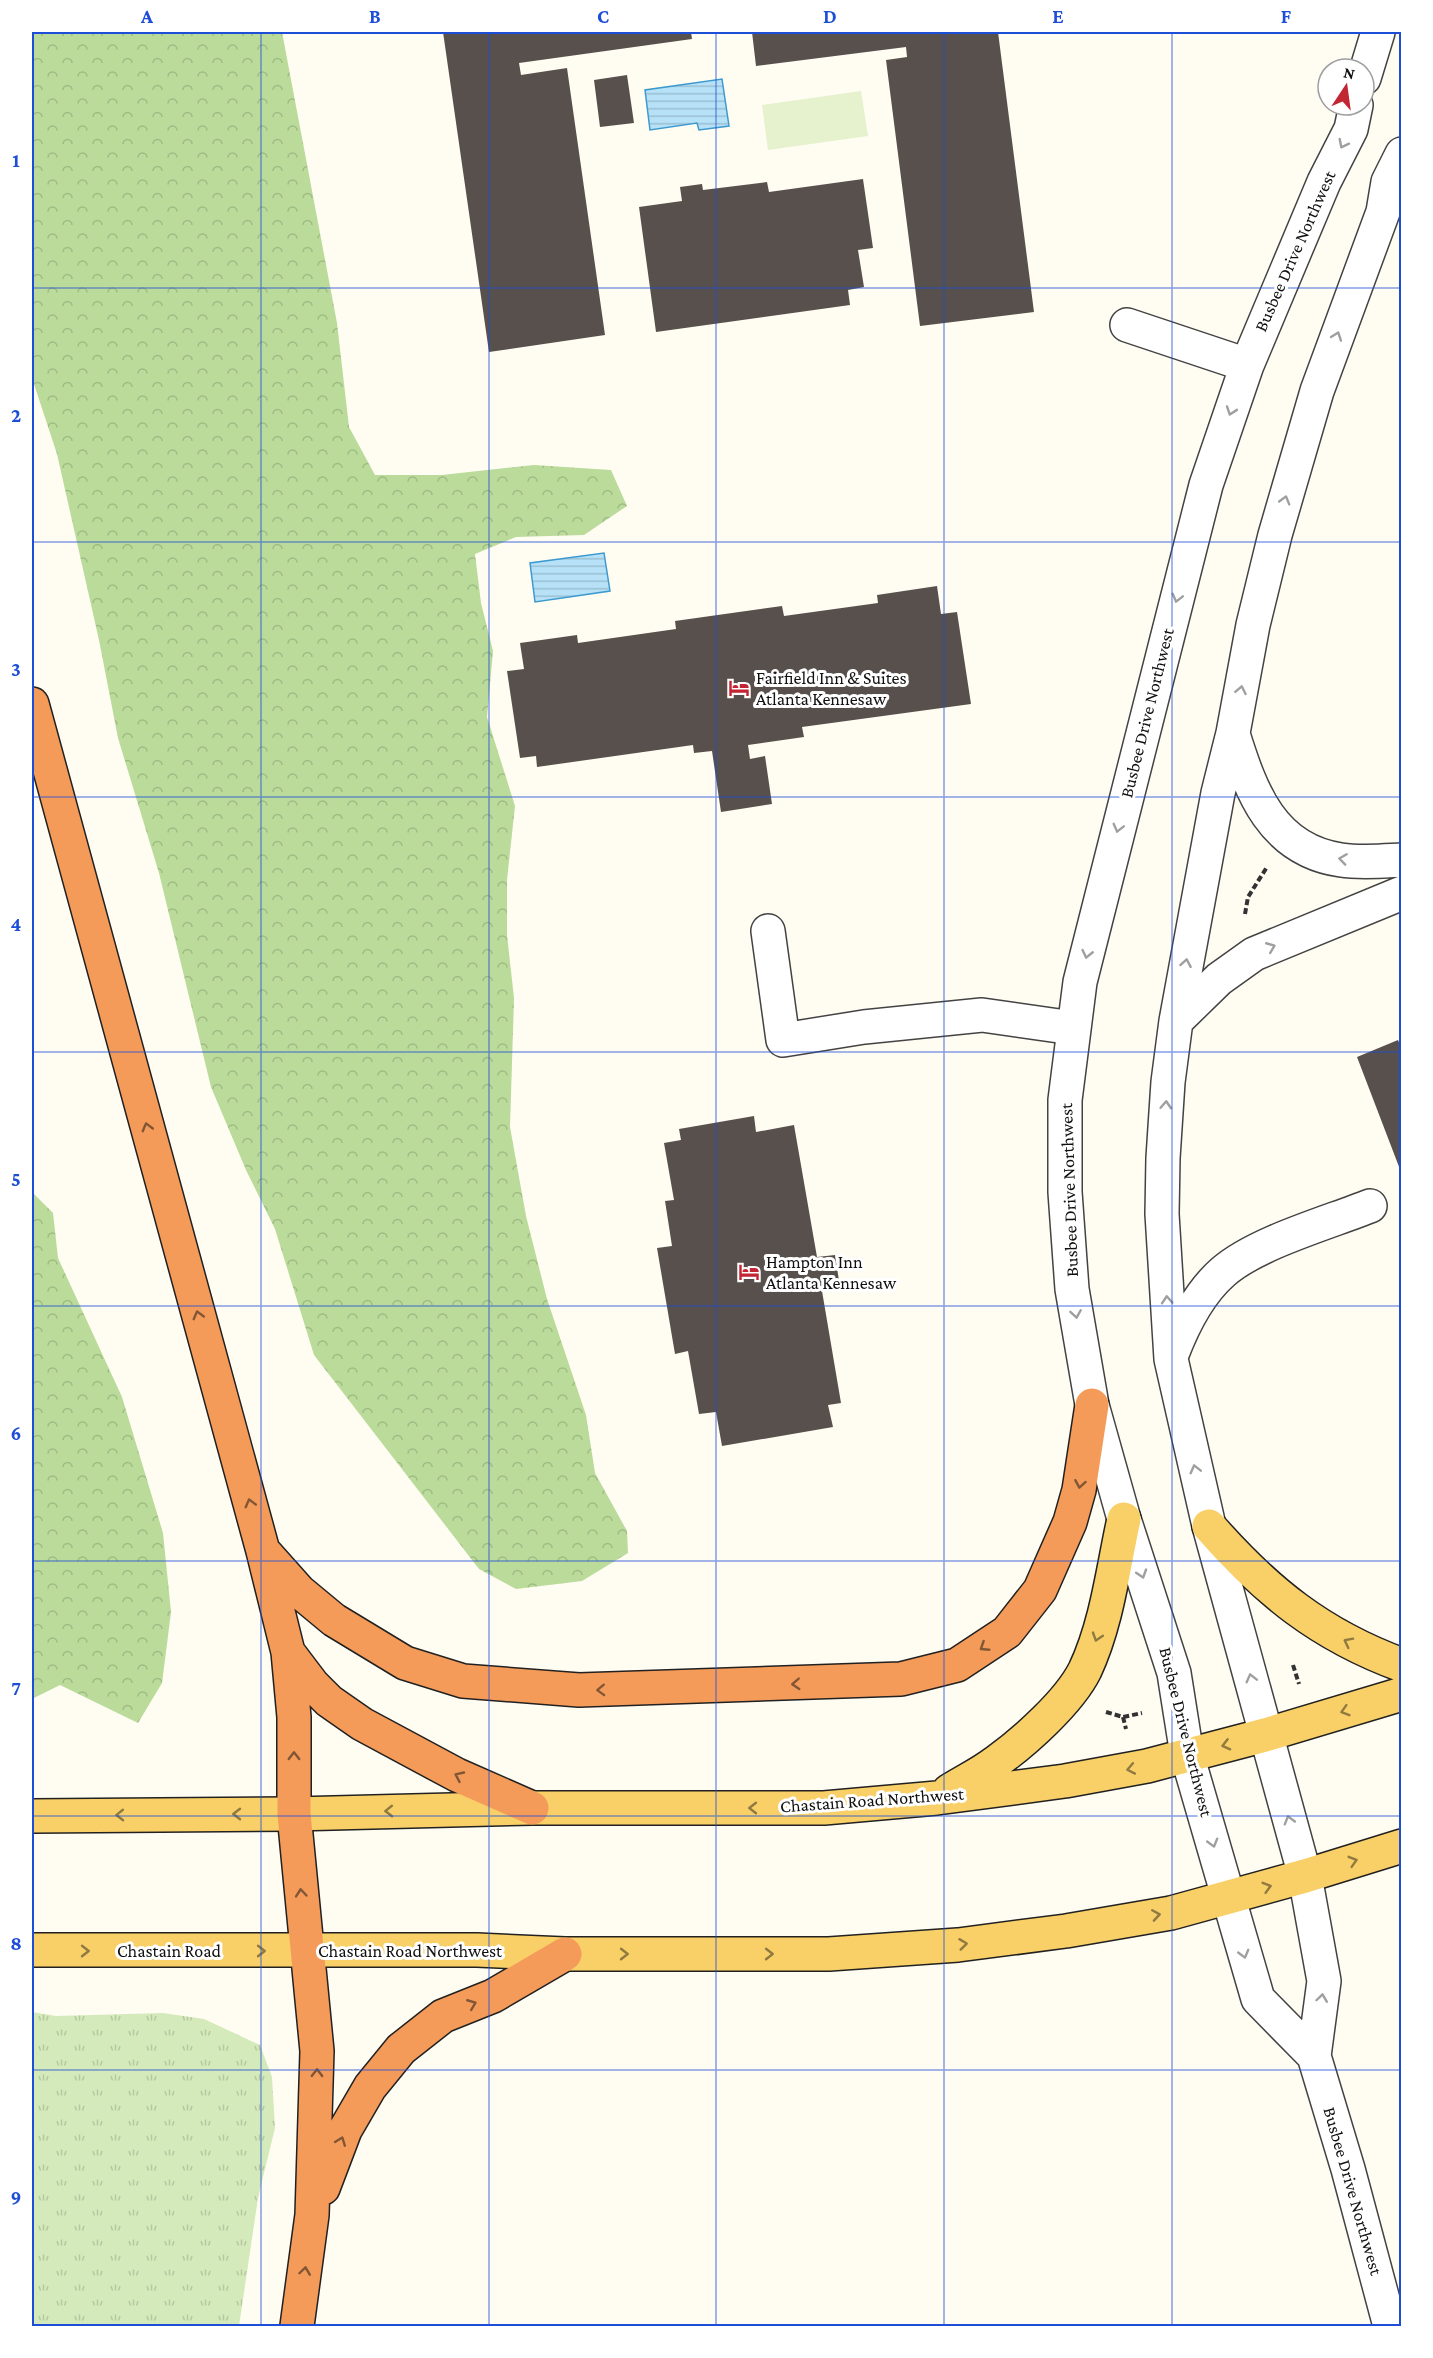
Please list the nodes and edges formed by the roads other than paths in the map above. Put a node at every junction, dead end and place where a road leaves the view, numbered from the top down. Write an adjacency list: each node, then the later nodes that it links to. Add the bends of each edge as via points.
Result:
1 (1354, 117): 5 (street, Busbee Drive Northwest, one-way to 5)
2 (1401, 154): 3 (street, Busbee Drive Northwest, via 1388,182)
3 (1395, 209): 7 (street, Busbee Drive Northwest, one-way to 3, via 1275,535 1317,391)
4 (1127, 325): 5 (street)
5 (1247, 365): 12 (street, Busbee Drive Northwest, one-way to 12, via 1203,496 1100,897)
6 (32, 704): 18 (highway, one-way to 6)
7 (1233, 733): 8 (street, one-way to 7, via 1341,860 1316,854 1287,838 1262,808 1247,780); 11 (street, Busbee Drive Northwest, one-way to 7, via 1211,827)
8 (1401, 860)
9 (1401, 893): 11 (street, one-way to 9, via 1219,980 1254,954)
10 (768, 931): 12 (street, via 783,1040 982,1015)
11 (1176, 1021): 14 (street, Busbee Drive Northwest, one-way to 11, via 1163,1158)
12 (1073, 1028): 15 (street, Busbee Drive Northwest, one-way to 15, via 1065,1100 1065,1192 1072,1289)
13 (1370, 1206): 14 (street, via 1263,1248 1222,1273 1203,1294)
14 (1171, 1359): 17 (street, Busbee Drive Northwest, one-way to 14)
15 (1092, 1405): 16 (street, Busbee Drive Northwest); 18 (highway, one-way to 18, via 1079,1490 1070,1522 1040,1590 1007,1632 957,1665 901,1679 579,1690 463,1681 405,1663 334,1620 299,1591)
16 (1124, 1518): 23 (street, Busbee Drive Northwest, one-way to 23, via 1174,1672); 24 (main road, one-way to 24, via 1105,1610 1084,1671 1058,1707 1029,1735 995,1763)
17 (1209, 1526): 20 (main road, one-way to 17, via 1333,1635 1304,1616 1260,1580); 22 (street, Busbee Drive Northwest, one-way to 17)
18 (263, 1551): 19 (highway)
19 (288, 1652): 25 (highway, one-way to 19, via 457,1775 362,1724 329,1701); 26 (highway, one-way to 19, via 294,1717)
20 (1401, 1665)
21 (1401, 1694): 22 (main road, Chastain Road Northwest, one-way to 22)
22 (1265, 1735): 23 (main road, Chastain Road Northwest, one-way to 23); 29 (street, Busbee Drive Northwest, one-way to 22)
23 (1187, 1755): 24 (main road, Chastain Road Northwest, one-way to 24, via 1065,1781); 30 (street, Busbee Drive Northwest, one-way to 30)
24 (937, 1798): 25 (main road, Chastain Road Northwest, one-way to 25, via 824,1808)
25 (532, 1808): 26 (main road, Chastain Road Northwest, one-way to 26)
26 (294, 1814): 27 (main road, one-way to 27); 32 (highway, one-way to 26)
27 (32, 1816)
28 (1401, 1846): 29 (main road, Chastain Road Northwest, one-way to 28)
29 (1305, 1876): 30 (main road, Chastain Road Northwest, one-way to 29); 34 (street, Busbee Drive Northwest, one-way to 29, via 1324,1981)
30 (1229, 1897): 33 (main road, Chastain Road Northwest, one-way to 30, via 829,1954 958,1945 1171,1913); 34 (street, Busbee Drive Northwest, one-way to 34, via 1258,1999)
31 (32, 1950): 32 (main road, Chastain Road, one-way to 32)
32 (306, 1951): 33 (main road, Chastain Road Northwest); 35 (highway, one-way to 32, via 317,2051)
33 (565, 1954): 35 (highway, one-way to 33, via 345,2130 370,2087 401,2049 443,2016 493,1996)
34 (1314, 2056): 37 (street, Busbee Drive Northwest)
35 (312, 2215): 36 (highway, one-way to 35)
36 (297, 2326)
37 (1390, 2326)

